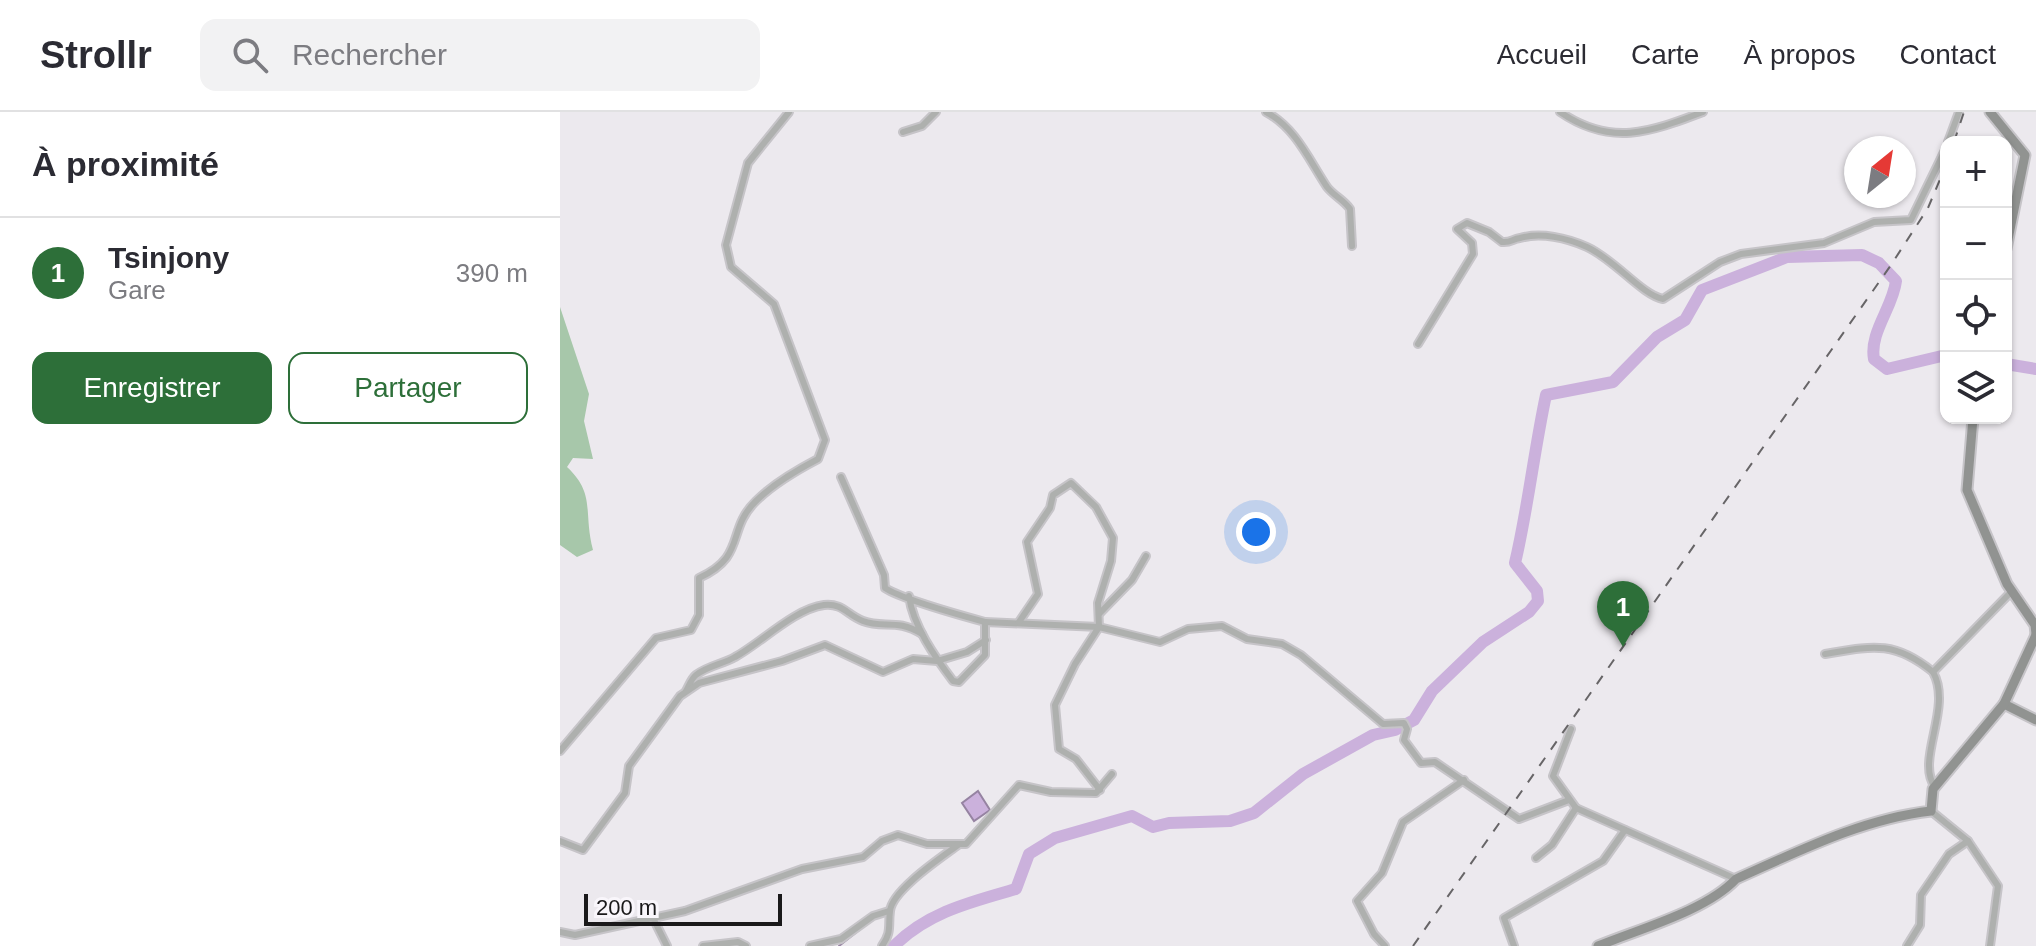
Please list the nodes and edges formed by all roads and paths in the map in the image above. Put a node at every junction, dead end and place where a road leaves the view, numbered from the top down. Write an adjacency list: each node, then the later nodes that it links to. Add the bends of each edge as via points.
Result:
1 (789, 112): 33 (street, via 748,163 726,245 731,267 774,304 825,440 818,459 754,502 740,525 734,550 717,570 699,578 699,615 691,630 656,638)
2 (936, 112): 8 (street, via 922,126)
3 (1266, 112): 12 (street, via 1311,157 1333,194 1345,201)
4 (1560, 112): 5 (street, via 1617,135)
5 (1703, 112)
6 (1959, 112): 9 (street)
7 (1990, 112): 11 (street, via 2025,155)
8 (903, 132)
9 (1950, 136)
10 (1940, 160): 13 (street, via 1911,220 1874,222 1824,243 1741,254 1663,299 1645,291 1615,262 1566,239 1541,236 1502,242 1467,223 1457,229 1472,243 1473,254)
11 (2012, 219)
12 (1352, 246)
13 (1418, 344)
14 (1972, 424): 17 (street, via 1967,490)
15 (841, 477): 18 (street, via 885,588)
16 (1146, 556): 19 (street, via 1132,580)
17 (2012, 591): 23 (street); 28 (street)
18 (909, 596): 20 (street); 24 (street)
19 (1099, 614): 21 (street, via 1113,538 1096,507 1071,483 1053,495 1027,542 1038,594); 22 (street)
20 (985, 622): 21 (street); 25 (street)
21 (1019, 622): 22 (street)
22 (1099, 627): 35 (street, via 1160,642 1188,629 1222,626 1247,639 1282,644 1383,724 1405,726 1404,740 1421,763 1435,762); 37 (street, via 1070,673 1054,716 1057,745 1082,765)
23 (2036, 634): 30 (street)
24 (925, 636): 27 (street); 29 (street, via 904,625 866,623 838,605 821,605 695,676)
25 (986, 640): 27 (street); 27 (street, via 985,655 959,682)
26 (1825, 654): 28 (street, via 1863,647 1900,649)
27 (937, 661): 29 (street, via 913,659 883,672 825,645)
28 (1933, 672): 36 (street, via 1940,700 1930,760)
29 (684, 692): 42 (street, via 629,766 625,793 583,850)
30 (2004, 704): 31 (street); 36 (street)
31 (2036, 720)
32 (1571, 729): 38 (street, via 1553,776)
33 (560, 751)
34 (1112, 774): 37 (street)
35 (1464, 780): 38 (street, via 1519,819); 55 (street, via 1403,822 1382,873 1357,901)
36 (1935, 787): 40 (street)
37 (1100, 790): 44 (street, via 1081,793 1019,785 966,844)
38 (1569, 800): 39 (street)
39 (1576, 808): 41 (street); 45 (street, via 1552,845)
40 (1931, 811): 43 (street); 46 (street, via 1898,815 1836,835)
41 (1625, 830): 46 (street); 56 (street, via 1603,861 1504,918)
42 (560, 841)
43 (1968, 841): 58 (street, via 1949,854 1921,895 1920,925); 59 (street, via 1998,886)
44 (958, 845): 47 (street, via 899,894); 48 (street, via 927,844 898,835 863,857 802,869 734,897)
45 (1536, 858)
46 (1736, 879): 57 (street, via 1703,902)
47 (889, 911): 53 (street, via 841,939); 54 (street, via 892,928)
48 (653, 918): 49 (street, via 575,935); 50 (street)
49 (560, 932)
50 (667, 946)
51 (703, 946): 52 (street)
52 (746, 946)
53 (810, 946)
54 (882, 946)
55 (1385, 946)
56 (1514, 946)
57 (1598, 946)
58 (1907, 946)
59 (1990, 946)

